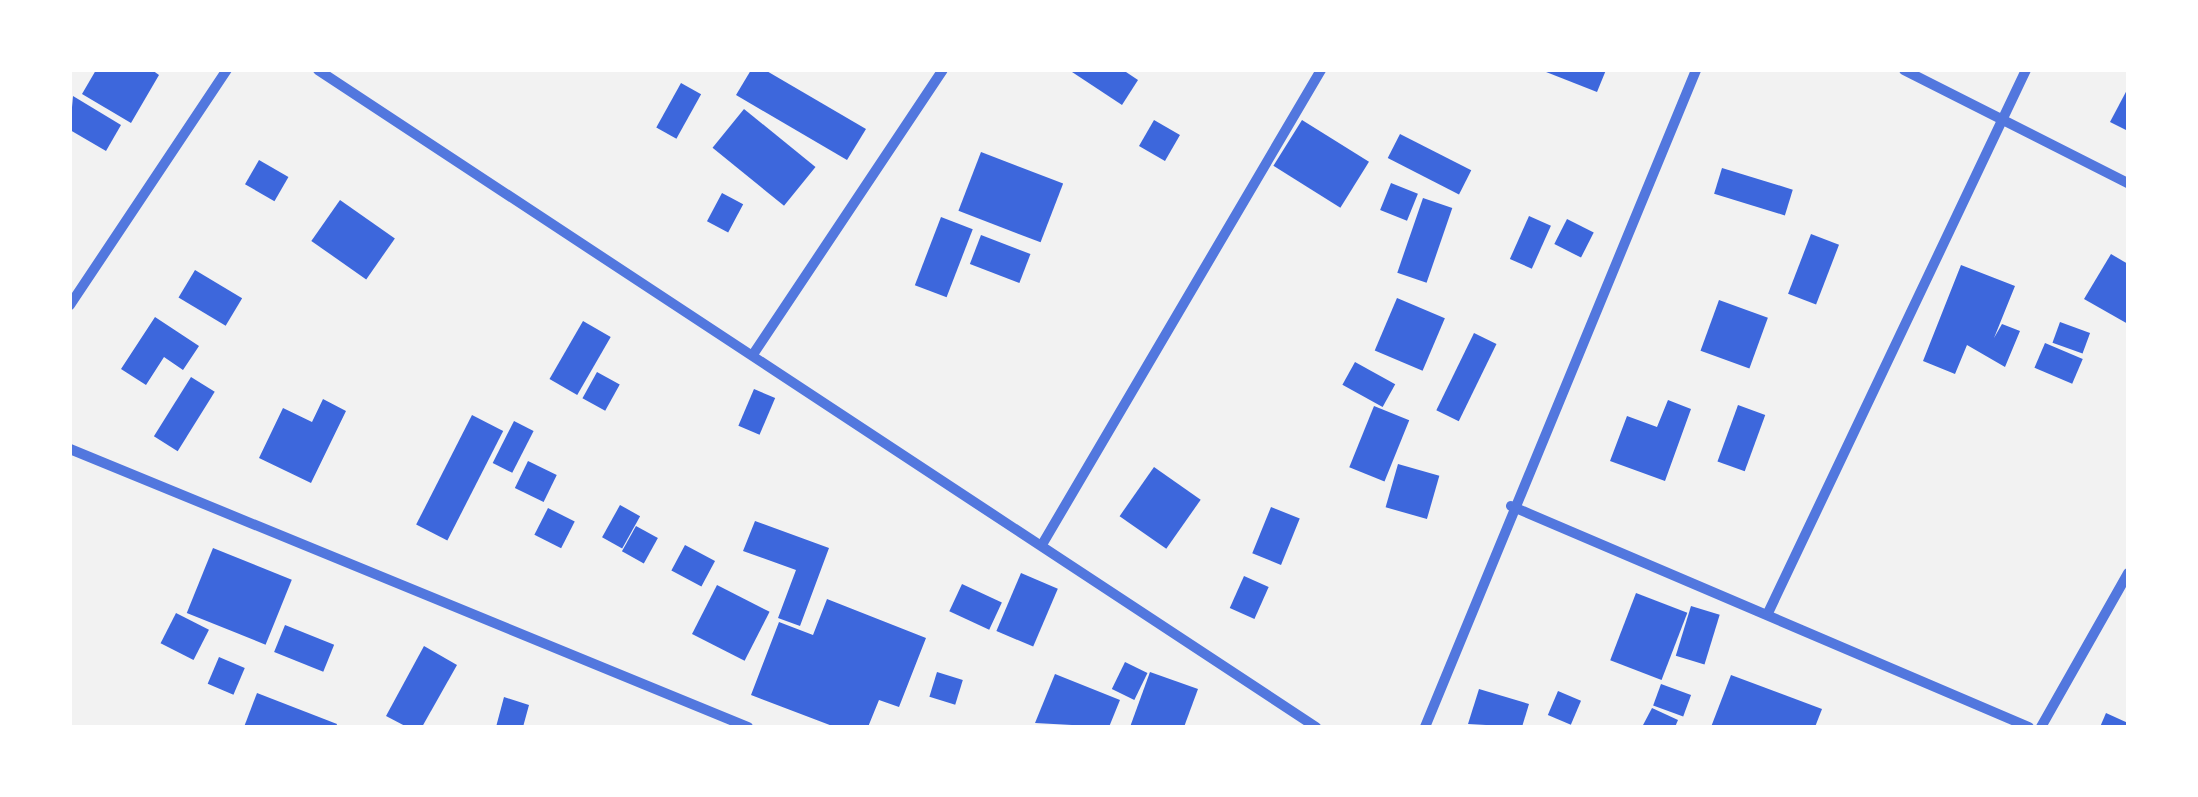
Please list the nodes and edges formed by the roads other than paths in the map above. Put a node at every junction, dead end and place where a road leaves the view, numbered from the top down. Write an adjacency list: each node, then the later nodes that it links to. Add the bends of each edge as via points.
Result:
1 (227, 70): 10 (street)
2 (318, 70): 11 (street)
3 (943, 70): 11 (street)
4 (1321, 70): 14 (street)
5 (1696, 70): 13 (street)
6 (1904, 70): 8 (street)
7 (2026, 70): 8 (street)
8 (2000, 119): 9 (street); 16 (street)
9 (2128, 183)
10 (70, 305)
11 (754, 353): 14 (street)
12 (70, 449): 17 (street)
13 (1511, 506): 16 (street); 19 (street)
14 (1043, 543): 18 (street)
15 (2128, 573): 21 (street)
16 (1768, 613): 20 (street)
17 (748, 727)
18 (1316, 727)
19 (1426, 727)
20 (2029, 727)
21 (2041, 727)

